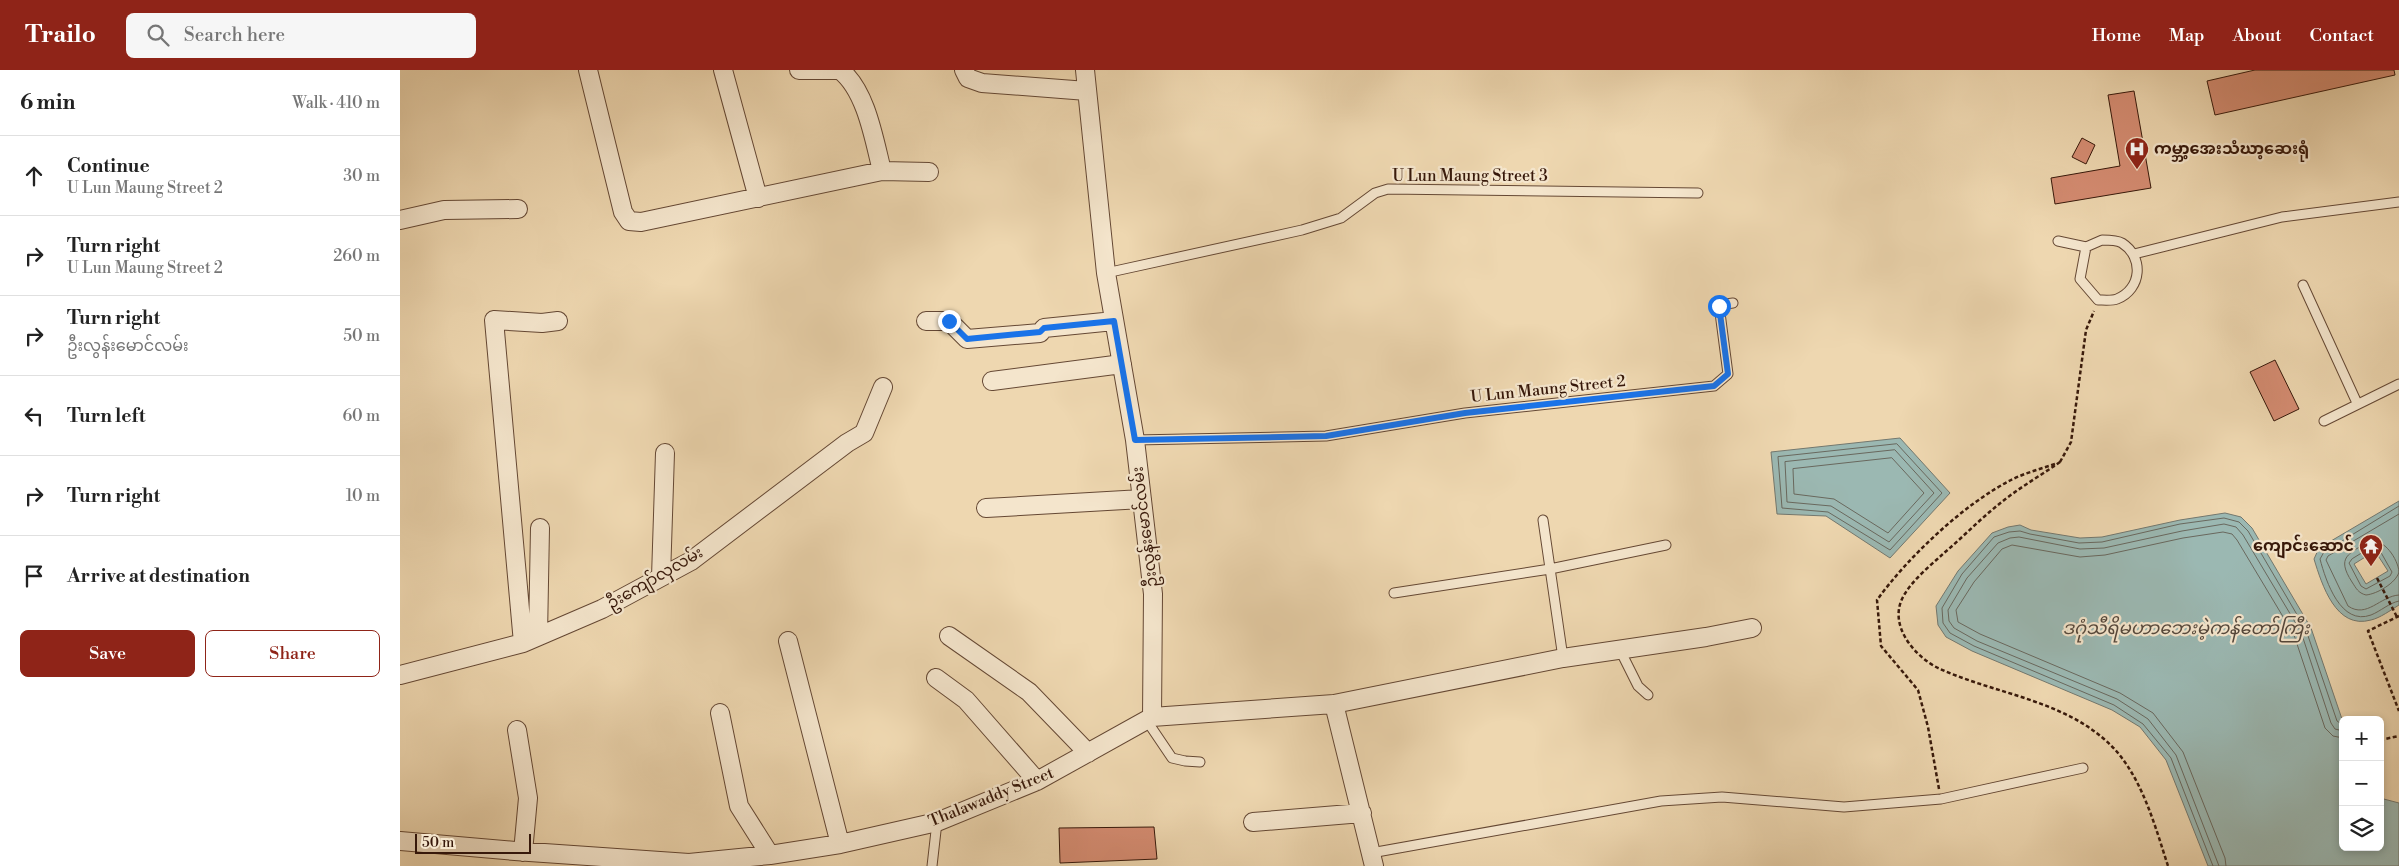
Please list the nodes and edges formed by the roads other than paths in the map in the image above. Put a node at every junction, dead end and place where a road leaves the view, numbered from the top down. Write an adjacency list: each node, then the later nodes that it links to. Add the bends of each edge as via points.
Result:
1 (588, 70): 11 (street, via 623,212 628,221 642,222)
2 (723, 70): 11 (street)
3 (799, 70): 4 (street)
4 (839, 70): 8 (street, via 849,77 868,115)
5 (964, 70): 7 (street, via 968,78 982,83)
6 (1085, 70): 7 (street, ဦးလွန်းမောင်လမ်း)
7 (1087, 91): 18 (street, ဦးလွန်းမောင်လမ်း)
8 (882, 170): 9 (street); 11 (street)
9 (929, 172)
10 (1698, 193): 18 (lane, U Lun Maung Street 3, via 1388,189 1375,193 1341,218 1302,230)
11 (758, 198)
12 (2398, 200): 17 (lane, via 2282,217)
13 (518, 209): 14 (street, via 444,210)
14 (400, 220)
15 (2058, 241): 16 (lane)
16 (2086, 247): 17 (lane, via 2102,240 2120,242); 17 (lane, via 2080,279 2098,300 2116,300 2132,290 2138,272)
17 (2134, 254)
18 (1106, 273): 22 (street, ဦးလွန်းမောင်လမ်း)
19 (2302, 285): 28 (lane)
20 (1733, 303): 30 (lane, U Lun Maung Street 2, via 1719,306 1728,374 1714,386 1465,413 1326,436)
21 (558, 321): 42 (street, via 494,320 510,482)
22 (1114, 321): 23 (street, via 967,339 949,321); 24 (street, ဦးလွန်းမောင်လမ်း)
23 (926, 322)
24 (1122, 364): 25 (street); 30 (street, ဦးလွန်းမောင်လမ်း)
25 (992, 381)
26 (2399, 384): 28 (lane)
27 (883, 387): 38 (street, ဦးကျော်လှလမ်း, via 864,433 691,560)
28 (2357, 403): 29 (lane)
29 (2324, 421)
30 (1135, 440): 32 (street, ဦးလွန်းမောင်လမ်း)
31 (664, 453): 38 (street)
32 (1142, 499): 33 (street); 51 (street, ဦးလွန်းမောင်လမ်း, via 1153,594)
33 (986, 508)
34 (1543, 520): 37 (lane)
35 (540, 528): 42 (street)
36 (1666, 545): 37 (lane)
37 (1550, 569): 39 (lane); 45 (lane)
38 (661, 577): 42 (street, ဦးကျော်လှလမ်း, via 602,609)
39 (1394, 593)
40 (1752, 628): 44 (street)
41 (949, 636): 53 (street, via 1029,692)
42 (531, 639): 46 (street, ဦးကျော်လှလမ်း)
43 (788, 640): 61 (street)
44 (1620, 650): 45 (street); 48 (lane, via 1638,686)
45 (1563, 658): 49 (street)
46 (400, 675)
47 (936, 678): 56 (street, via 966,700)
48 (1648, 695)
49 (1334, 704): 51 (street); 57 (street)
50 (720, 713): 62 (street, via 739,806)
51 (1149, 719): 53 (street, Thalawaddy Street); 54 (lane, via 1172,758)
52 (517, 730): 63 (street, via 528,798)
53 (1088, 753): 56 (street, Thalawaddy Street)
54 (1200, 762)
55 (2083, 768): 64 (lane, via 1941,799 1844,807 1722,797 1660,801)
56 (1037, 781): 58 (street, Thalawaddy Street)
57 (1362, 813): 59 (street); 64 (street)
58 (936, 822): 61 (street, Thalawaddy Street); 65 (lane)
59 (1254, 822)
60 (400, 841): 63 (street, Thalawaddy Street)
61 (840, 844): 62 (street, Thalawaddy Street)
62 (770, 855): 63 (street, Thalawaddy Street, via 689,863)
63 (517, 856)
64 (1373, 860)
65 (932, 866)

